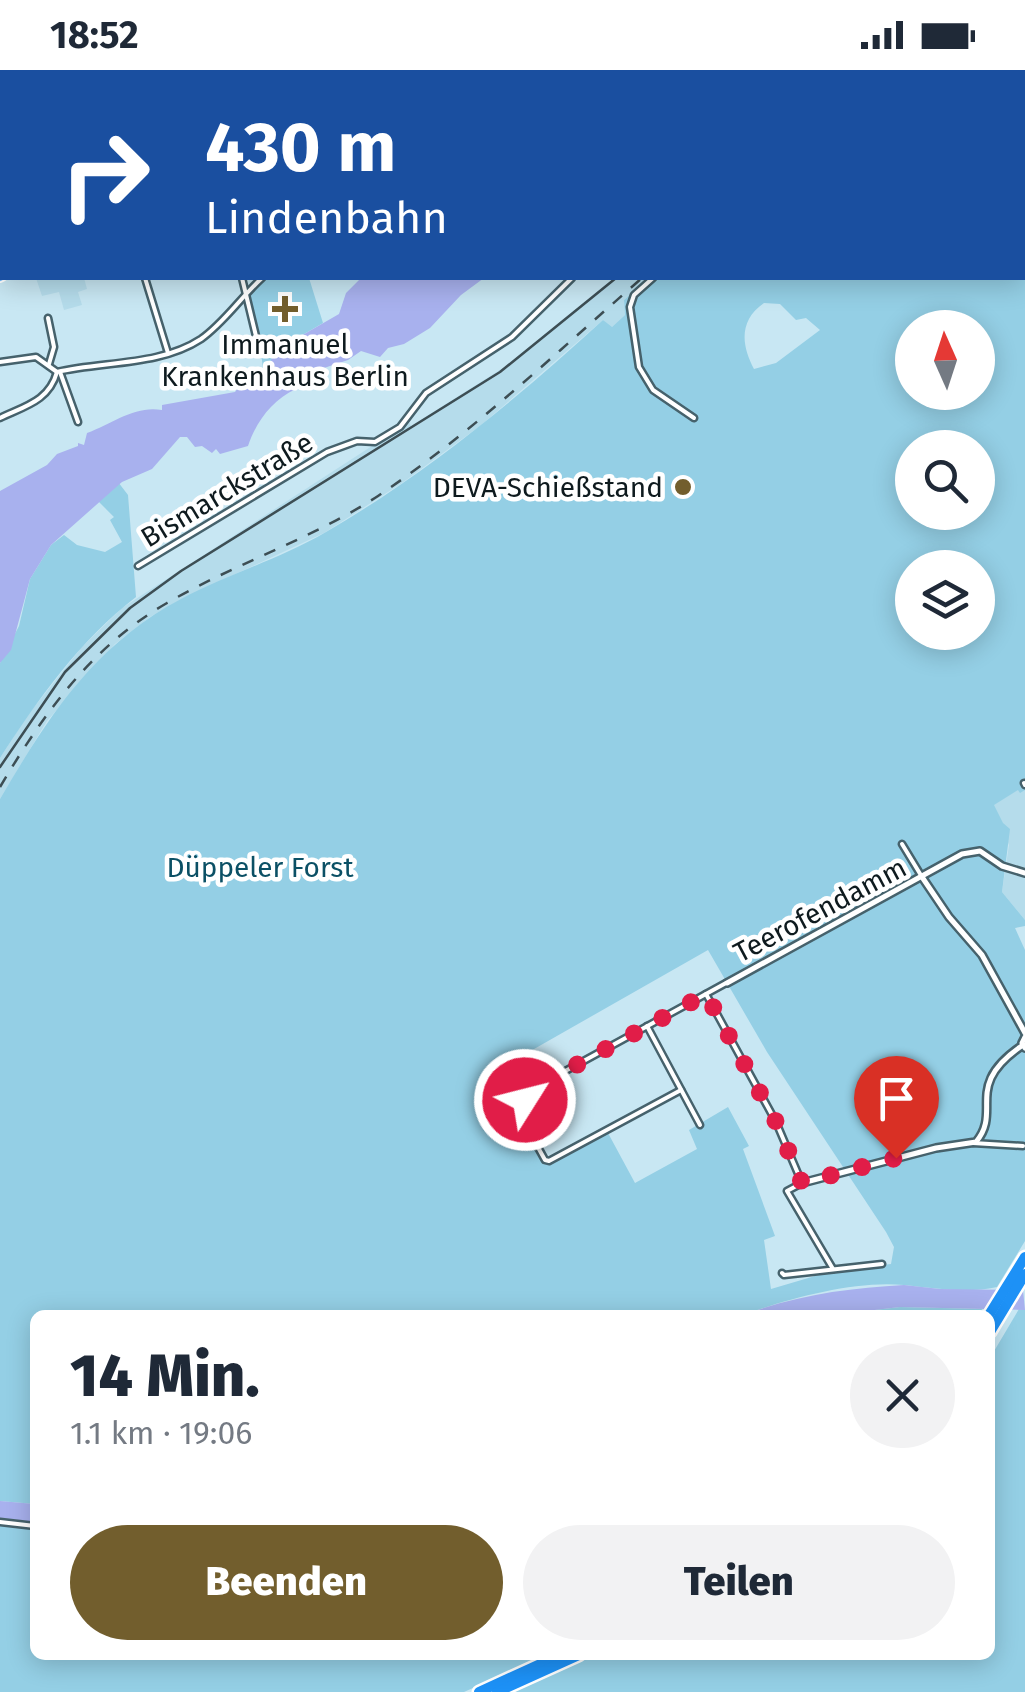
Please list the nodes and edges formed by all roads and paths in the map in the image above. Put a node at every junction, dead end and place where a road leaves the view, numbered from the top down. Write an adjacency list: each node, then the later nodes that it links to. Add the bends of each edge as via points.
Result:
1 (147, 280): 9 (street)
2 (242, 280): 6 (street)
3 (260, 280): 6 (street)
4 (570, 280): 16 (street, Bismarckstraße, via 512,336 426,393 400,427 374,442 327,452)
5 (651, 280): 14 (street, via 630,307 638,367 653,390)
6 (245, 293): 8 (street); 9 (street, via 204,337)
7 (48, 318): 11 (street, via 54,347)
8 (256, 336)
9 (168, 353): 12 (street)
10 (0, 362): 11 (street, via 36,356)
11 (49, 364): 12 (street)
12 (59, 372): 13 (street, via 43,398); 15 (street)
13 (0, 418)
14 (694, 418)
15 (78, 422)
16 (138, 566)
17 (902, 844): 19 (street)
18 (1025, 872): 19 (street, Teerofendamm, via 974,850)
19 (922, 877): 20 (street, Teerofendamm); 23 (street, via 982,954)
20 (727, 982): 21 (street, Teerofendamm)
21 (706, 994): 22 (street, Teerofendamm); 29 (street)
22 (646, 1026): 25 (street); 25 (street, Teerofendamm, via 525,1094 524,1122 544,1160)
23 (1025, 1035): 24 (street)
24 (1024, 1047): 27 (street, via 1003,1059 990,1078 984,1130)
25 (680, 1090): 26 (street)
26 (700, 1124)
27 (973, 1143): 28 (street); 29 (street)
28 (1023, 1146)
29 (802, 1183): 32 (street, via 787,1191)
30 (1025, 1256): 34 (highway)
31 (882, 1264): 32 (street)
32 (833, 1268): 33 (street)
33 (782, 1273)
34 (1022, 1273): 35 (highway)
35 (995, 1317)
36 (0, 1522): 37 (street)
37 (30, 1525)
38 (549, 1660): 40 (highway)
39 (567, 1660): 41 (highway)
40 (479, 1692)
41 (497, 1692)

